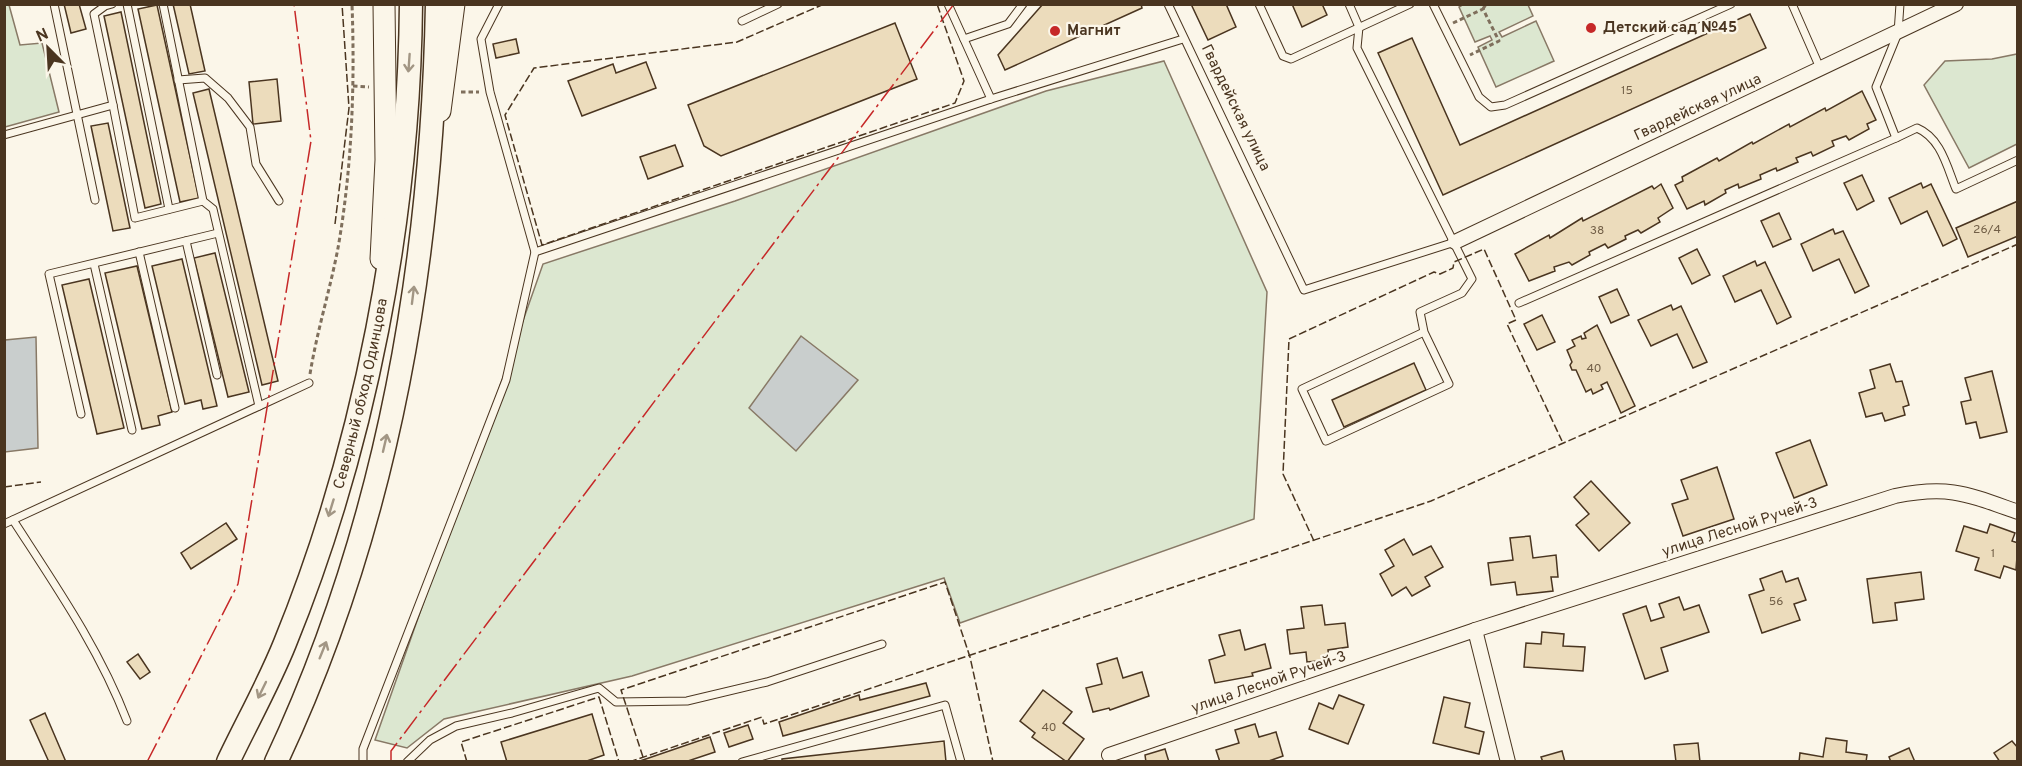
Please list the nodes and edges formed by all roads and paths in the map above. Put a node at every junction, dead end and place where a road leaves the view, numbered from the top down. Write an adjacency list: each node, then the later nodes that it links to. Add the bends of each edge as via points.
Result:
1 (54, 4): 39 (lane)
2 (112, 4): 38 (lane, via 94,14)
3 (127, 4): 47 (lane)
4 (163, 4): 32 (lane)
5 (352, 4): 33 (path)
6 (384, 4): 55 (main road, via 386,160)
7 (411, 4): 55 (highway, Северный обход Одинцова, one-way to 55, via 400,173)
8 (437, 4): 43 (highway, Северный обход Одинцова)
9 (454, 4): 43 (main road, via 444,93)
10 (499, 4): 52 (lane, via 481,39 490,92)
11 (778, 4): 24 (lane)
12 (948, 4): 28 (lane)
13 (1023, 4): 28 (lane, via 1008,24)
14 (1168, 4): 29 (lane, Гвардейская улица)
15 (1259, 4): 25 (lane, via 1278,48 1291,59)
16 (1349, 4): 25 (lane)
17 (1410, 4): 25 (lane)
18 (1433, 4): 26 (lane)
19 (1731, 4): 30 (lane, via 1505,105 1491,107 1479,98)
20 (1792, 4): 31 (lane)
21 (1900, 4): 27 (lane)
22 (1956, 4): 27 (street, Гвардейская улица)
23 (1485, 7): 26 (path); 30 (path, via 1499,41)
24 (742, 21)
25 (1359, 27): 50 (lane, via 1357,48)
26 (1444, 27): 30 (lane)
27 (1898, 33): 31 (street, Гвардейская улица); 41 (lane, via 1876,87)
28 (964, 39): 37 (lane)
29 (1183, 39): 37 (lane); 50 (lane, Гвардейская улица, via 1304,290)
30 (1460, 59)
31 (1820, 68): 50 (street, Гвардейская улица)
32 (178, 80): 45 (lane); 46 (lane, via 205,78 228,98 250,127 256,164)
33 (353, 86): 34 (path); 58 (path, via 338,248)
34 (365, 87)
35 (461, 92): 36 (path)
36 (471, 92)
37 (992, 99): 52 (lane)
38 (113, 105): 39 (lane); 47 (lane, via 135,218)
39 (75, 115): 40 (lane); 44 (lane)
40 (4, 135)
41 (1896, 138): 42 (lane, via 1917,129 1926,132 1935,141 1956,189); 54 (lane)
42 (2018, 160)
43 (428, 170): 72 (highway, Северный обход Одинцова, one-way to 43, via 336,618 375,488 405,353)
44 (95, 200)
45 (203, 201): 47 (lane); 48 (lane, via 213,209)
46 (279, 201)
47 (169, 209)
48 (219, 233): 49 (lane); 59 (lane)
49 (186, 241): 51 (lane); 57 (lane)
50 (1455, 242): 56 (lane, via 1472,279 1462,293 1420,312)
51 (139, 252): 53 (lane); 60 (lane)
52 (535, 252): 73 (lane, via 506,380 363,749)
53 (94, 264): 61 (lane, via 49,274); 62 (lane)
54 (1520, 303)
55 (376, 329): 71 (highway, Северный обход Одинцова, one-way to 71, via 343,469 319,547 285,643)
56 (1424, 332): 56 (lane, via 1302,389 1326,441 1449,384)
57 (217, 375)
58 (309, 383): 59 (lane)
59 (259, 406): 64 (lane)
60 (175, 408)
61 (81, 414)
62 (132, 430)
63 (2018, 512): 66 (street, улица Лесной Ручей-3, via 1964,492 1927,490 1895,496)
64 (13, 520): 65 (lane); 68 (lane, via 86,634 111,680)
65 (4, 524)
66 (1475, 630): 70 (street, улица Лесной Ручей-3); 77 (street)
67 (882, 644): 74 (lane, via 768,682 687,701 616,702 599,688 456,726 430,740)
68 (127, 721)
69 (770, 758): 75 (lane); 76 (lane, via 945,705)
70 (1109, 758)
71 (228, 762)
72 (276, 762)
73 (363, 762)
74 (407, 762)
75 (742, 762)
76 (961, 762)
77 (1508, 762)

